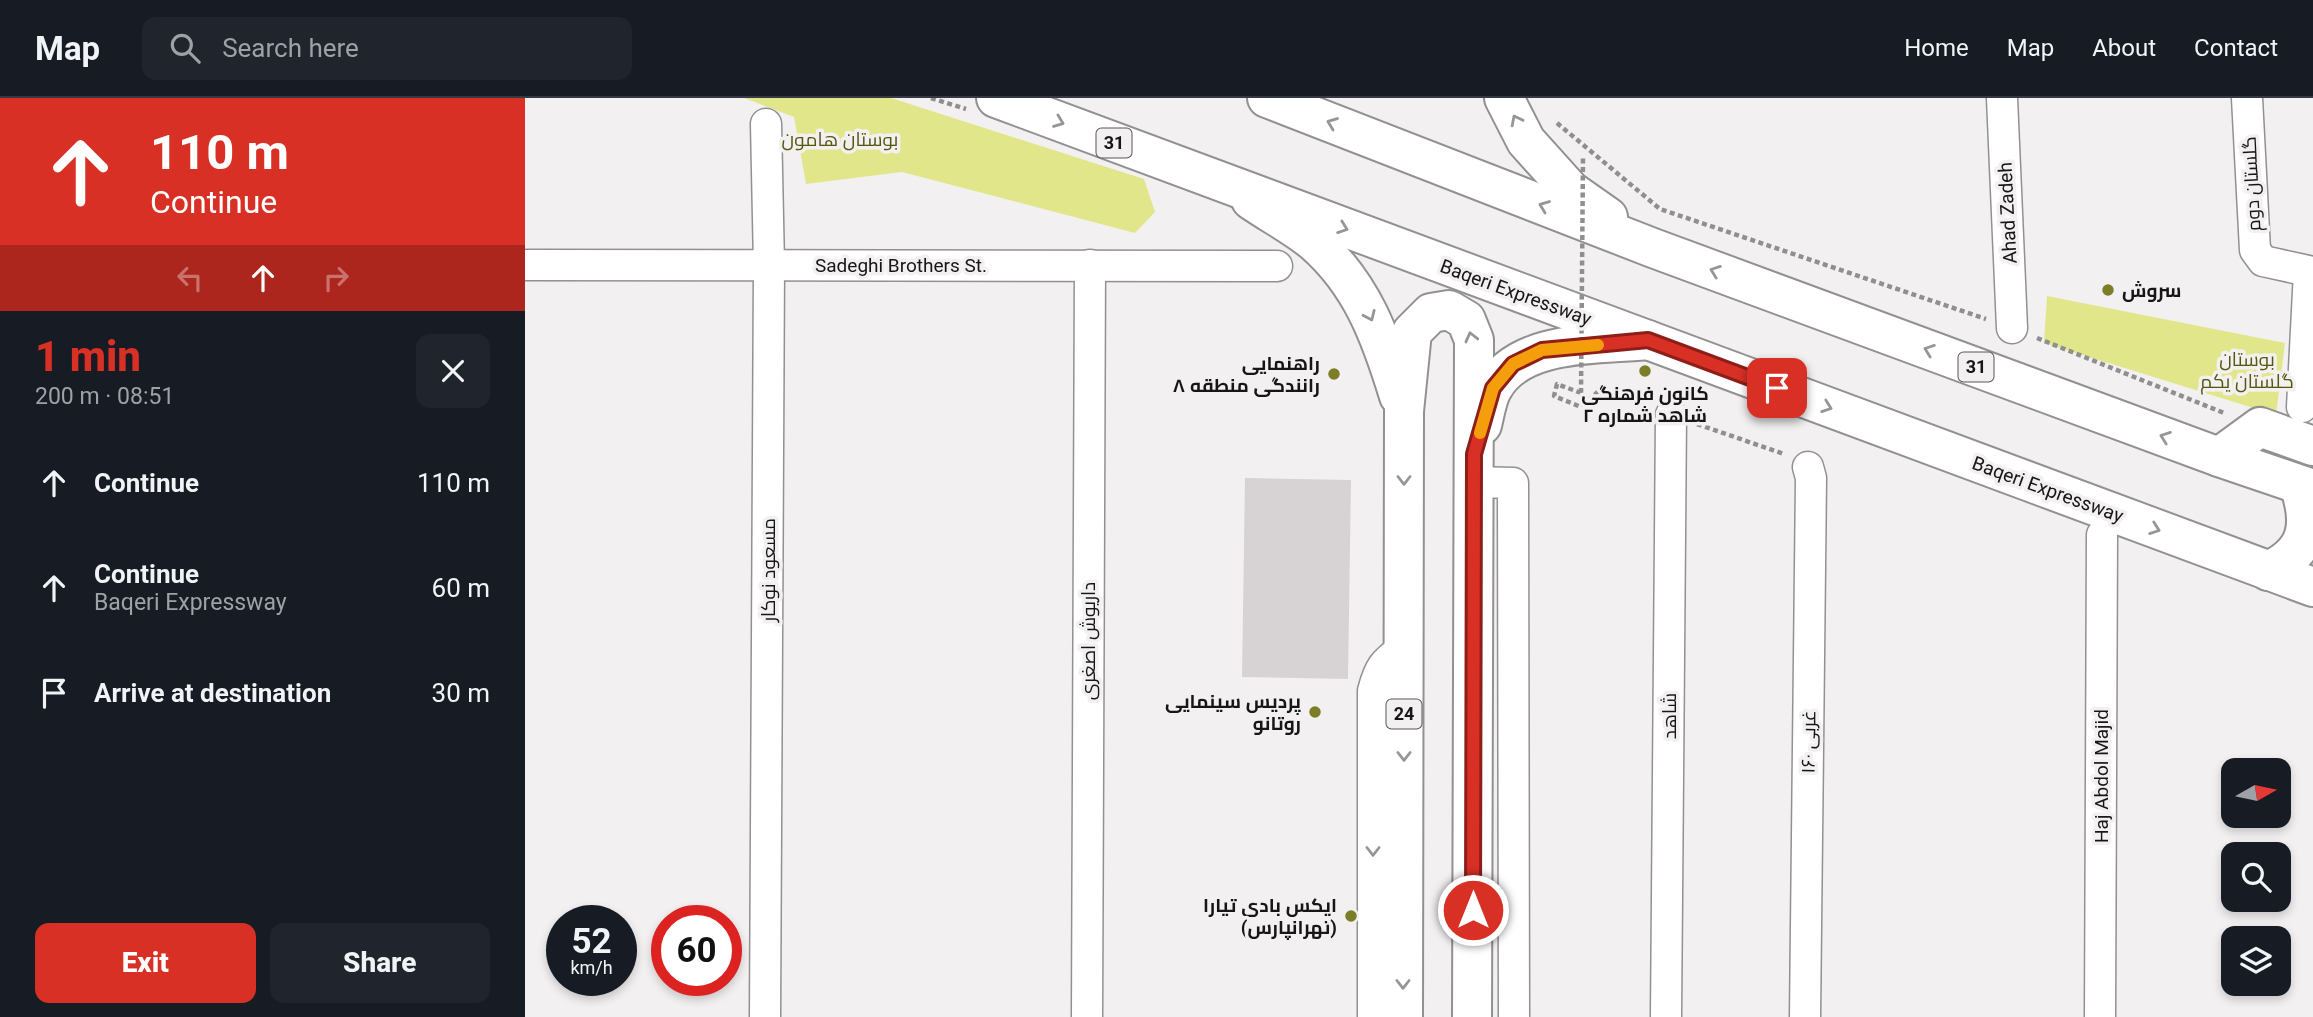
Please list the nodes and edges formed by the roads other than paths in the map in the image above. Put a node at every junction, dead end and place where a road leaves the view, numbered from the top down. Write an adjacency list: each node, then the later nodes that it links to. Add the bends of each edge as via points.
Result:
1 (996, 98): 7 (main road, Baqeri Expressway / 31, one-way to 7)
2 (1266, 98): 8 (main road, 31, one-way to 2)
3 (1504, 98): 8 (main road, one-way to 3, via 1571,191 1526,141)
4 (2002, 98): 14 (street, Ahad Zadeh)
5 (2247, 98): 13 (street, گلستان دوم, via 2255,250 2263,261)
6 (767, 124): 10 (street, مسعود نوکار)
7 (1233, 188): 15 (main road, Baqeri Expressway / 31, one-way to 15); 17 (main road, 24, one-way to 17, via 1314,243 1359,293 1386,353)
8 (1653, 248): 20 (main road, 31, one-way to 8)
9 (525, 265): 10 (street, Sadeghi Brothers St.)
10 (769, 265): 11 (street, Sadeghi Brothers St.); 28 (street, مسعود نوکار)
11 (1090, 265): 12 (street, Sadeghi Brothers St.); 29 (street, داریوش اصغری)
12 (1277, 266)
13 (2311, 272): 16 (street)
14 (2012, 328)
15 (1648, 340): 22 (main road, via 1542,350 1513,364 1493,388); 25 (main road, Baqeri Expressway / 31, one-way to 25)
16 (2302, 407)
17 (1404, 411): 22 (main road, one-way to 17, via 1474,340 1466,320 1449,310 1431,313 1412,332); 27 (main road, 24, one-way to 27)
18 (1671, 415): 34 (street, شاهد)
19 (2313, 446): 20 (main road, via 2260,427)
20 (2219, 457): 23 (main road, 31)
21 (1808, 467): 35 (street, ۱۶۰ غربی)
22 (1474, 468): 32 (main road); 33 (street, via 1513,483)
23 (2306, 487): 25 (main road, via 2306,537 2284,564)
24 (2102, 535): 36 (street, Haj Abdol Majid)
25 (2267, 572): 26 (main road, Baqeri Expressway / 31)
26 (2313, 587)
27 (1404, 649): 30 (street, one-way to 30, via 1387,659 1373,691); 31 (main road, 24, one-way to 31)
28 (765, 1017)
29 (1087, 1017)
30 (1373, 1017)
31 (1403, 1017)
32 (1472, 1017)
33 (1514, 1017)
34 (1666, 1017)
35 (1805, 1017)
36 (2100, 1017)

